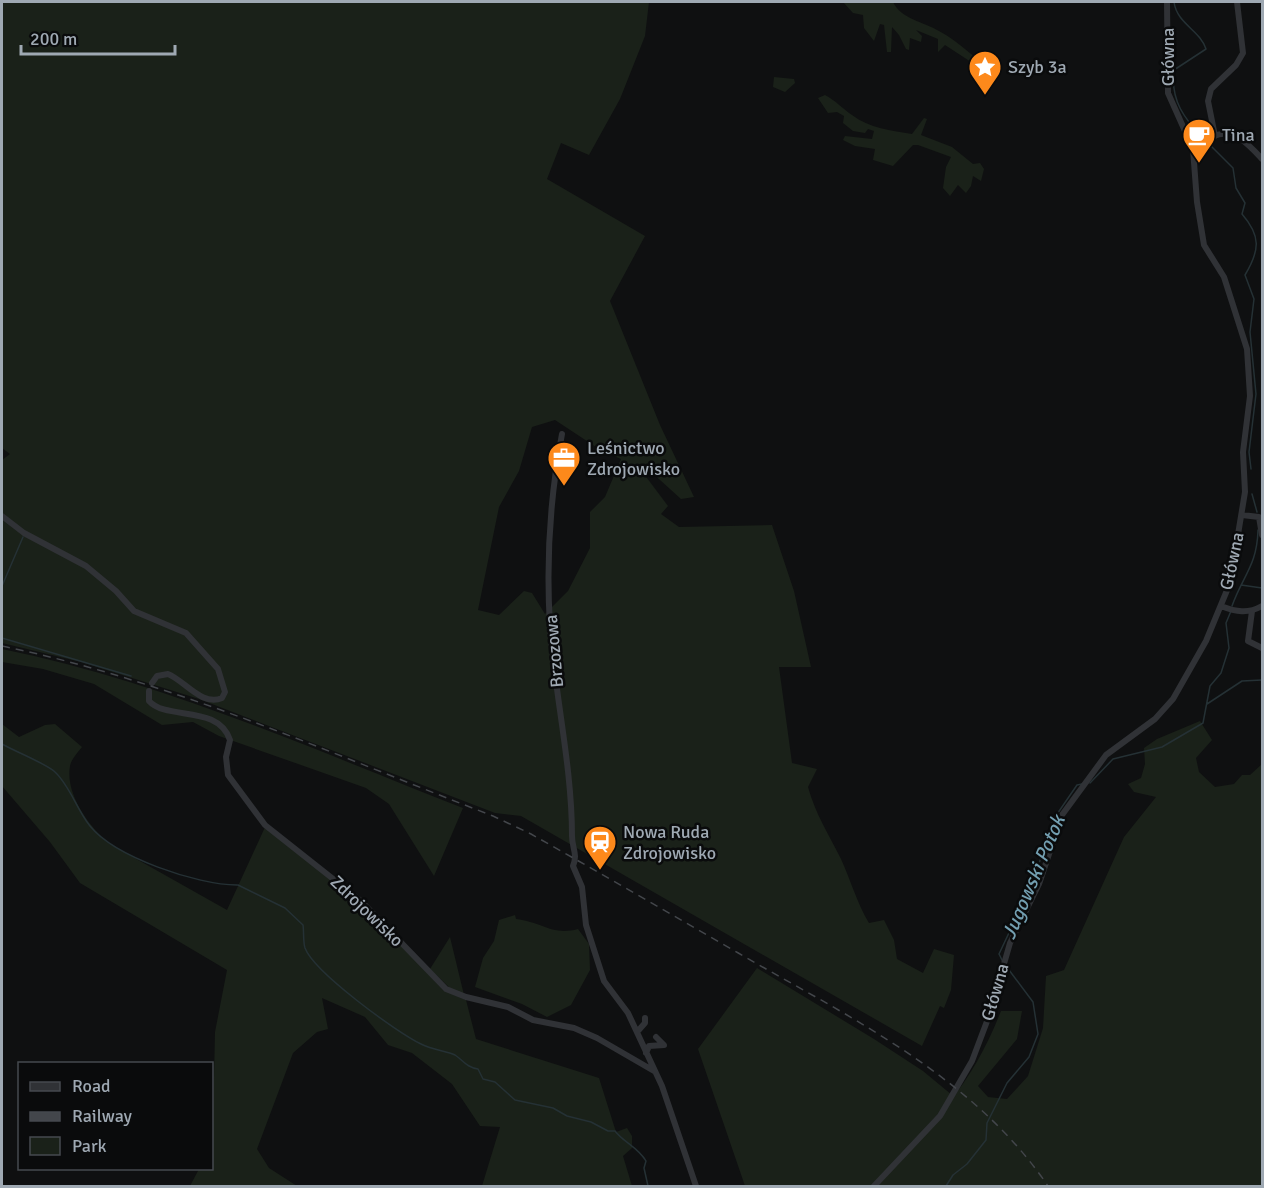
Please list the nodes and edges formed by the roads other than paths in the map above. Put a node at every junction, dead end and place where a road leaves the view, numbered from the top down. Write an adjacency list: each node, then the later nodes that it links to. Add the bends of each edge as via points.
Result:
1 (1167, 2): 4 (street, Główna, via 1168,93)
2 (1237, 2): 3 (street, via 1243,53 1210,89 1208,101 1213,117)
3 (1209, 140): 4 (street); 5 (street, via 1227,134 1244,140)
4 (1193, 149): 7 (street, Główna, via 1202,238 1224,277 1247,349 1250,396)
5 (1263, 159)
6 (562, 434): 17 (street, Brzozowa, via 550,504 550,626 577,856 573,866 582,887 586,925 604,981)
7 (1242, 515): 9 (street, via 1256,516); 11 (street, Główna)
8 (2, 516): 14 (street, via 24,533 86,566 134,611 186,633 221,674 224,695 213,700 188,690 168,674 157,676)
9 (1263, 535)
10 (1263, 606): 12 (street)
11 (1224, 607): 12 (street); 22 (street, Główna, via 1187,678 1166,708 1108,753 1058,823 1041,878 1013,935 972,1062 940,1116)
12 (1252, 611): 13 (street, via 1248,641)
13 (1263, 648)
14 (152, 683)
15 (149, 691): 20 (street, Zdrojowisko, via 149,701 159,709 193,713 224,731 230,740 228,774 260,818 361,901 446,989 466,998 508,1007 533,1020 574,1028)
16 (645, 1018): 17 (street)
17 (637, 1032): 19 (street)
18 (656, 1037): 19 (street, via 664,1045 649,1046)
19 (646, 1053): 20 (street)
20 (654, 1071): 21 (street)
21 (696, 1186)
22 (874, 1186)

